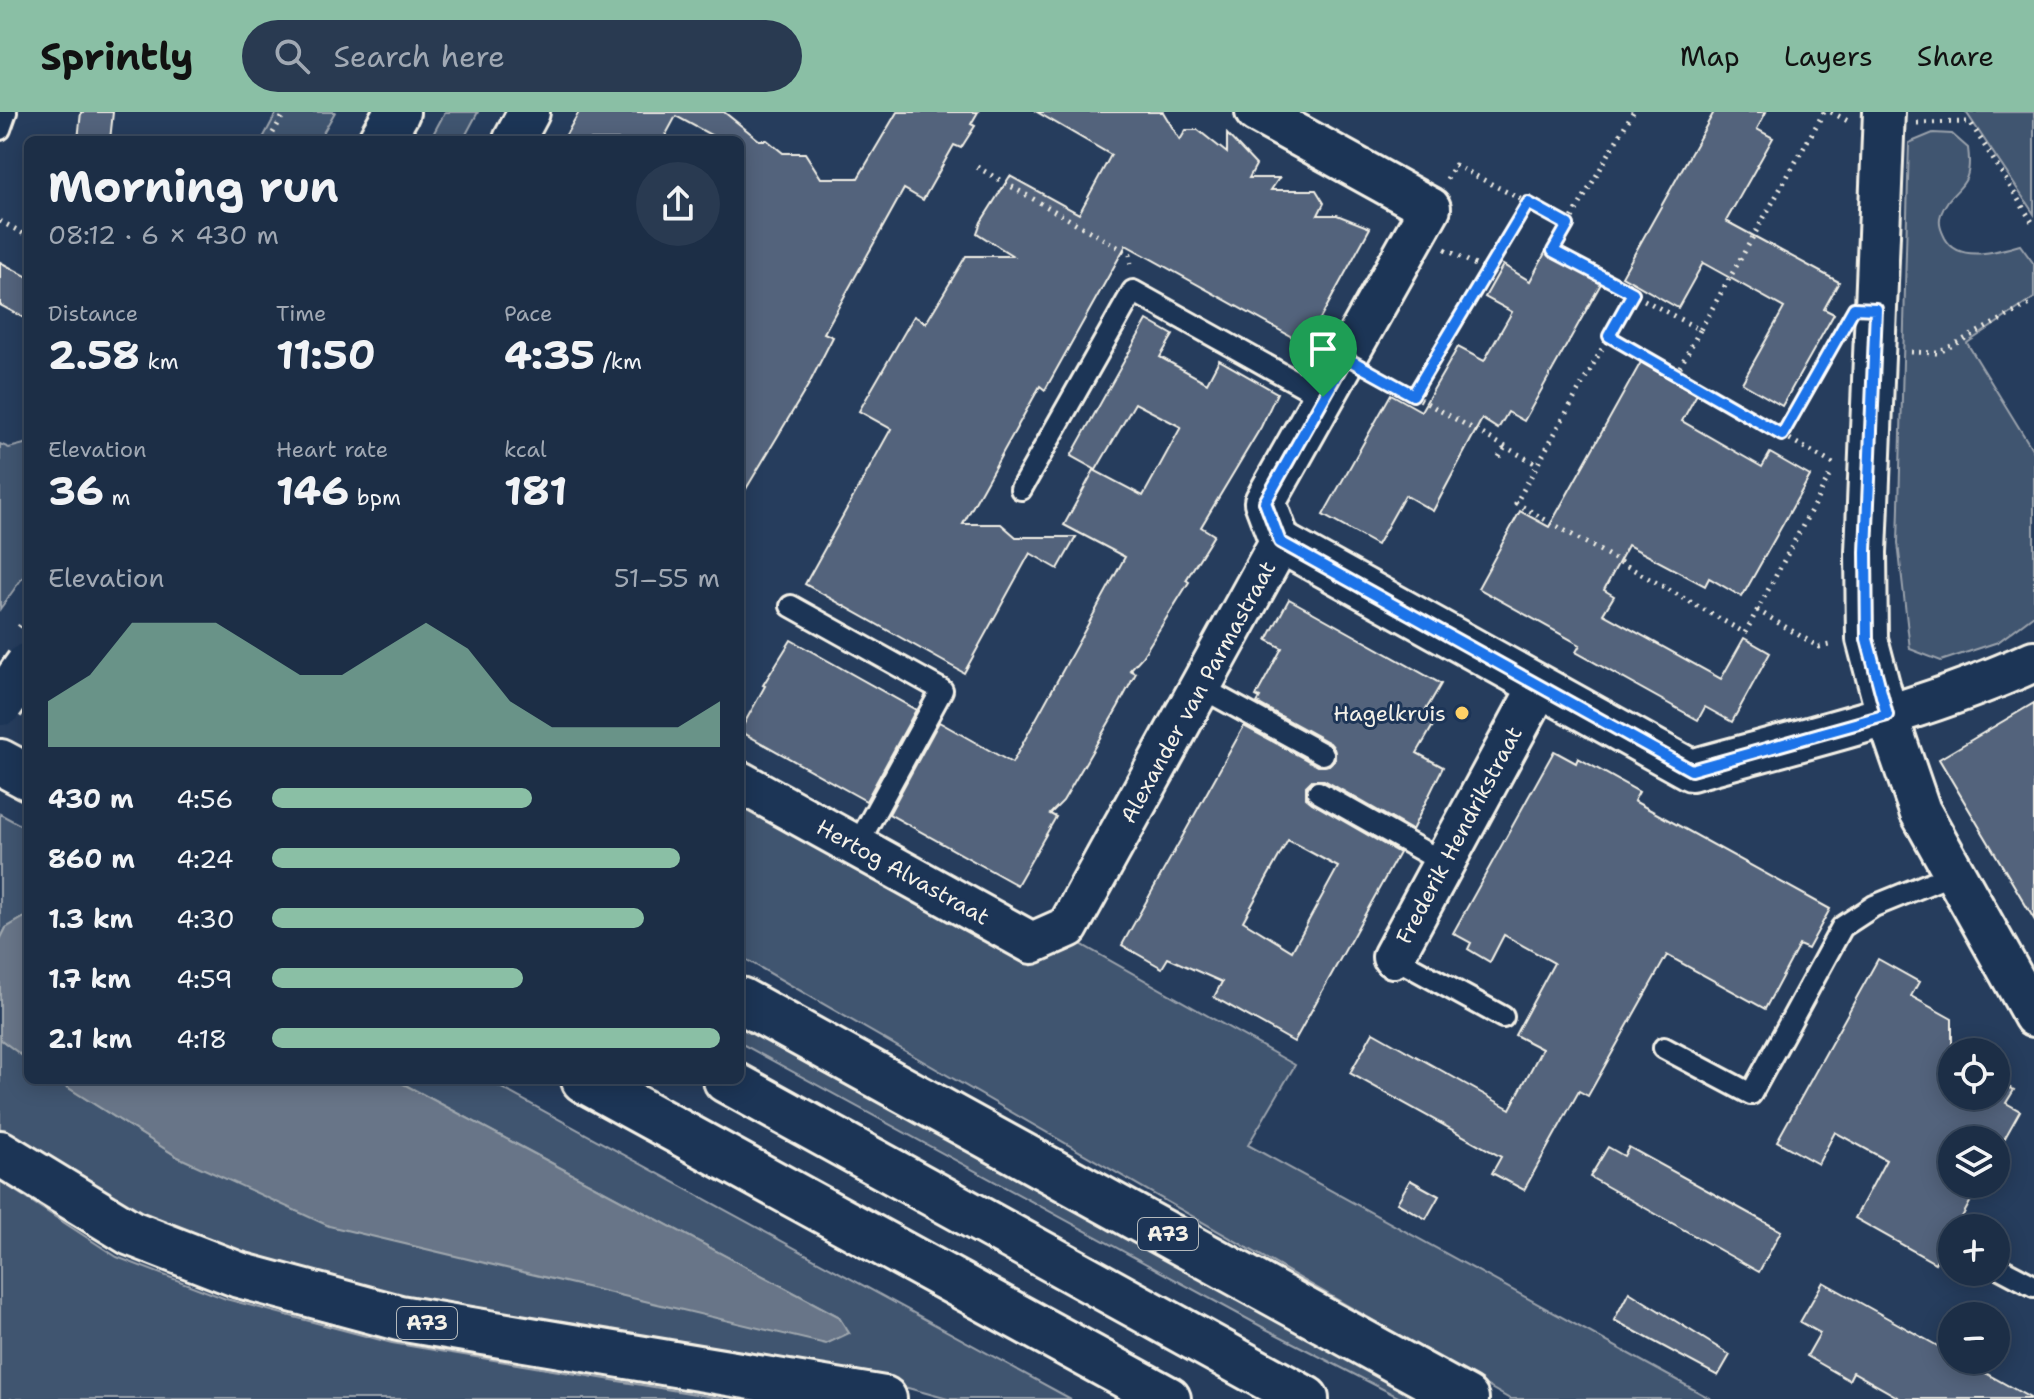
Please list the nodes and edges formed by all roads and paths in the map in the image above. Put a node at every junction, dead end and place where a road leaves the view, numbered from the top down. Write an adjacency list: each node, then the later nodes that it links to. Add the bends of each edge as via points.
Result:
1 (6, 112): 11 (lane)
2 (285, 112): 12 (path)
3 (397, 112): 13 (main road)
4 (529, 112): 14 (street)
5 (1256, 112): 17 (street)
6 (1633, 112): 19 (path)
7 (1824, 112): 26 (path)
8 (1964, 112): 10 (path)
9 (1884, 118): 10 (path); 25 (street)
10 (1970, 122): 20 (path)
11 (0, 129)
12 (271, 136)
13 (383, 136)
14 (516, 136)
15 (977, 167): 22 (path, via 1130,254)
16 (1528, 203): 17 (path, via 1455,165); 19 (path); 31 (path)
17 (1430, 208): 29 (street, Alexander van Parmastraat)
18 (0, 221): 21 (path)
19 (1568, 225): 23 (path, via 1553,251)
20 (2034, 225)
21 (24, 234)
22 (1133, 291): 32 (lane); 38 (lane)
23 (1633, 293): 26 (path); 27 (path)
24 (2034, 302): 28 (path, via 1938,353)
25 (1876, 309): 28 (street); 33 (path, via 1854,308)
26 (1700, 330): 30 (path)
27 (1609, 336): 30 (path); 36 (path)
28 (1874, 351): 37 (street)
29 (1346, 358): 31 (path); 32 (street, Alexander van Parmastraat)
30 (1676, 374): 33 (path)
31 (1413, 395): 34 (path)
32 (1323, 397): 39 (street, Alexander van Parmastraat, via 1265,502)
33 (1782, 435): 37 (path)
34 (1505, 447): 35 (path); 36 (path)
35 (1499, 457)
36 (1538, 465): 41 (path, via 1516,503 1745,633)
37 (1853, 466): 41 (path); 42 (street, via 1866,552)
38 (1021, 489)
39 (1280, 542): 46 (street, Alexander van Parmastraat); 47 (street)
40 (791, 606): 56 (lane, via 942,690)
41 (1757, 610): 42 (path, via 1819,647)
42 (1867, 639): 50 (street)
43 (2034, 661): 50 (street)
44 (24, 671): 49 (main road, bridge)
45 (0, 681): 48 (main road)
46 (1200, 687): 51 (lane); 59 (street, Alexander van Parmastraat)
47 (1539, 687): 50 (street, via 1691,770); 57 (street, Frederik Hendrikstraat)
48 (24, 694)
49 (0, 704)
50 (1887, 715): 58 (street, via 1920,811)
51 (1323, 754)
52 (0, 762): 53 (main road)
53 (24, 775)
54 (744, 784): 56 (street, Hertog Alvastraat)
55 (1318, 792): 57 (lane)
56 (856, 847): 59 (street, Hertog Alvastraat, via 1032,943)
57 (1444, 863): 60 (street, Frederik Hendrikstraat)
58 (1955, 873): 62 (street); 64 (lane, via 1874,906 1842,927 1751,1094)
59 (1068, 927)
60 (1393, 957): 63 (lane, Frederik Hendrikstraat)
61 (744, 1002): 73 (main road, A73)
62 (2034, 1016)
63 (1503, 1017)
64 (1664, 1048)
65 (591, 1084): 71 (main road)
66 (733, 1084): 72 (main road)
67 (0, 1153): 70 (main road, A73, via 131,1233 239,1275 399,1318)
68 (2010, 1273): 69 (lane)
69 (2034, 1286)
70 (884, 1399)
71 (1168, 1399)
72 (1306, 1399)
73 (1466, 1399)

